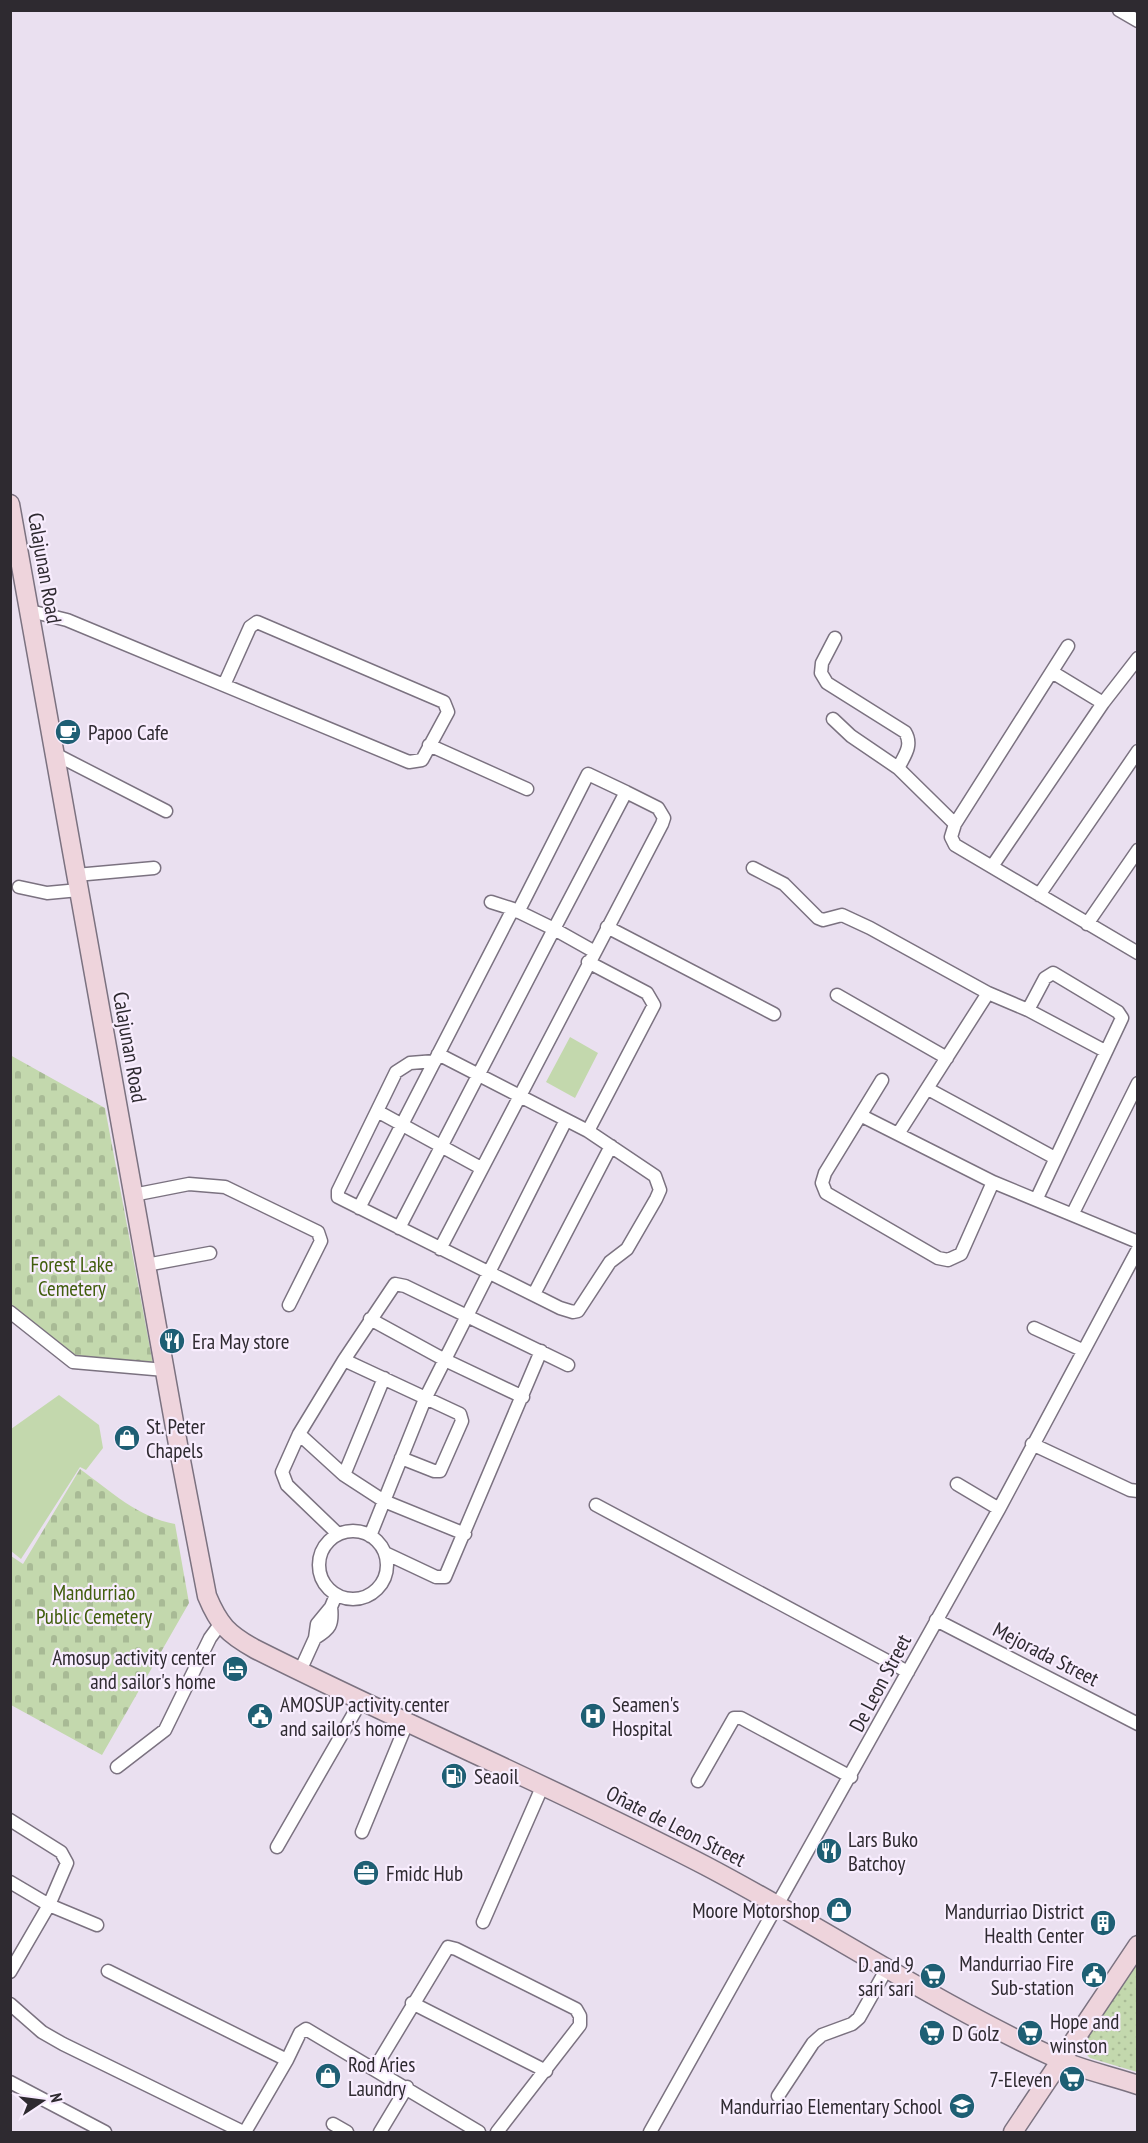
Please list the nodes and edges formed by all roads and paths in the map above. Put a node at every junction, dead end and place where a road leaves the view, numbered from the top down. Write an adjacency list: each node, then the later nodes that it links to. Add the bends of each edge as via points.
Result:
1 (1119, 10): 2 (street)
2 (1137, 21)
3 (10, 504): 4 (main road, Calajunan Road)
4 (30, 611): 9 (street, via 67,620); 14 (main road, Calajunan Road)
5 (836, 638): 15 (street, via 820,673 827,683 905,732 909,746)
6 (1068, 646): 8 (street)
7 (1137, 658): 10 (street)
8 (1052, 672): 10 (street); 19 (street)
9 (224, 685): 12 (street, via 409,762 422,760); 12 (street, via 250,627 257,622 444,702 448,712)
10 (1103, 703): 21 (street)
11 (833, 719): 15 (street)
12 (429, 745): 16 (street)
13 (1137, 751): 26 (street)
14 (55, 754): 18 (street); 24 (main road, Calajunan Road)
15 (898, 768): 19 (street)
16 (526, 789)
17 (626, 792): 28 (street, via 588,774); 30 (street, via 658,808 664,818); 31 (street)
18 (166, 811)
19 (955, 824): 21 (street, via 951,837 956,845)
20 (1137, 850): 29 (street)
21 (993, 865): 26 (street)
22 (154, 868): 24 (street)
23 (753, 868): 34 (street, via 784,884 818,918 846,917)
24 (78, 882): 25 (street, via 37,892); 57 (main road, Calajunan Road)
25 (19, 887)
26 (1040, 895): 29 (street)
27 (491, 902): 28 (street)
28 (515, 911): 31 (street); 39 (street)
29 (1087, 924): 32 (street)
30 (607, 927): 33 (street); 37 (street)
31 (554, 929): 33 (street); 41 (street)
32 (1137, 952)
33 (592, 957): 45 (street); 50 (street, via 647,993 654,1005)
34 (988, 993): 36 (street); 40 (street)
35 (837, 995): 40 (street)
36 (1028, 1011): 38 (street); 38 (street, via 1046,978 1053,973 1121,1016)
37 (774, 1014)
38 (1105, 1051): 54 (street)
39 (436, 1058): 41 (street); 46 (street, via 400,1067); 49 (street)
40 (947, 1058): 44 (street)
41 (478, 1074): 45 (street); 52 (street)
42 (882, 1080): 47 (street)
43 (1137, 1083): 60 (street)
44 (927, 1089): 51 (street); 54 (street)
45 (519, 1095): 48 (street); 55 (street)
46 (377, 1111): 49 (street); 59 (street, via 338,1191 338,1197)
47 (862, 1116): 51 (street); 56 (street, via 825,1173 822,1184 826,1193 938,1258 948,1260 961,1254)
48 (566, 1120): 50 (street); 67 (street)
49 (402, 1125): 52 (street); 59 (street)
50 (588, 1131): 53 (street)
51 (898, 1134): 56 (street)
52 (440, 1146): 55 (street); 61 (street)
53 (611, 1146): 68 (street); 68 (street, via 655,1176 660,1190 656,1199 627,1249 610,1262 578,1311 567,1311)
54 (1056, 1158): 58 (street)
55 (481, 1168): 63 (street)
56 (993, 1182): 58 (street)
57 (133, 1195): 66 (main road, Calajunan Road); 69 (street, via 189,1184 225,1187 318,1232 321,1241)
58 (1037, 1198): 60 (street)
59 (359, 1208): 61 (street)
60 (1073, 1213): 62 (street)
61 (399, 1228): 63 (street)
62 (1137, 1242)
63 (440, 1248): 67 (street)
64 (1137, 1249): 74 (street, De Leon Street)
65 (210, 1253): 66 (street)
66 (146, 1264): 79 (main road, Calajunan Road)
67 (487, 1272): 68 (street); 71 (street)
68 (534, 1294)
69 (289, 1305)
70 (10, 1312): 79 (street, via 73,1362)
71 (467, 1316): 72 (street, via 399,1284 390,1289); 75 (street); 77 (street)
72 (370, 1319): 76 (street); 77 (street)
73 (1034, 1328): 74 (street)
74 (1083, 1350): 84 (street, De Leon Street)
75 (541, 1351): 78 (street); 81 (street)
76 (344, 1359): 80 (street); 83 (street)
77 (445, 1360): 81 (street); 82 (street)
78 (568, 1365)
79 (165, 1370): 96 (main road, Calajunan Road)
80 (384, 1378): 82 (street); 86 (street)
81 (523, 1396): 93 (street)
82 (425, 1399): 85 (street); 85 (street, via 460,1414 462,1421 440,1471)
83 (298, 1434): 86 (street); 92 (street, via 282,1479)
84 (1032, 1444): 88 (street); 91 (street, De Leon Street)
85 (401, 1458): 89 (street)
86 (344, 1475): 89 (street)
87 (957, 1484): 91 (street)
88 (1137, 1491)
89 (384, 1501): 93 (street); 94 (street)
90 (596, 1505): 101 (street)
91 (999, 1509): 98 (street, De Leon Street)
92 (338, 1534): 94 (street, via 348,1531); 97 (street, via 323,1549 319,1569)
93 (465, 1534): 95 (street, via 441,1578)
94 (370, 1536): 95 (street)
95 (385, 1553): 97 (street, via 385,1577 379,1588 370,1596)
96 (207, 1596): 99 (main road, Oñate de Leon Street)
97 (334, 1601): 100 (street, via 329,1630 315,1638)
98 (936, 1620): 101 (street, De Leon Street); 104 (street, Mejorada Street)
99 (221, 1623): 100 (main road, Oñate de Leon Street, via 230,1635); 105 (street, via 165,1730)
100 (300, 1671): 102 (main road, Oñate de Leon Street)
101 (908, 1672): 106 (street, De Leon Street)
102 (361, 1701): 103 (main road, Oñate de Leon Street); 111 (street)
103 (407, 1722): 108 (main road, Oñate de Leon Street); 110 (street)
104 (1137, 1724)
105 (117, 1767)
106 (851, 1777): 107 (street, via 741,1718 734,1718); 113 (street, De Leon Street)
107 (698, 1781)
108 (543, 1785): 113 (main road, Oñate de Leon Street); 115 (street)
109 (10, 1820): 114 (street, via 65,1857 67,1863)
110 (362, 1832)
111 (277, 1847)
112 (10, 1882): 114 (street)
113 (778, 1904): 118 (main road, Oñate de Leon Street); 138 (street, De Leon Street)
114 (49, 1905): 116 (street); 120 (street)
115 (483, 1922)
116 (97, 1926)
117 (1137, 1945): 124 (main road)
118 (886, 1970): 124 (main road, Oñate de Leon Street); 130 (street, via 859,2018 813,2043)
119 (108, 1971): 123 (street)
120 (10, 1972)
121 (412, 2003): 125 (street); 126 (street); 126 (street, via 448,1947 576,2009 580,2025)
122 (10, 2004): 133 (street, via 42,2032 63,2044)
123 (287, 2060): 125 (street, via 300,2033 306,2029); 133 (street)
124 (1061, 2060): 128 (main road, Oñate de Leon Street); 139 (main road)
125 (375, 2068): 129 (street)
126 (546, 2072): 137 (street)
127 (10, 2082): 132 (street)
128 (1137, 2085)
129 (407, 2087): 135 (street); 136 (street)
130 (778, 2096)
131 (333, 2124): 134 (street)
132 (105, 2133)
133 (244, 2133)
134 (347, 2133)
135 (380, 2133)
136 (479, 2133)
137 (497, 2133)
138 (650, 2133)
139 (1014, 2133)

